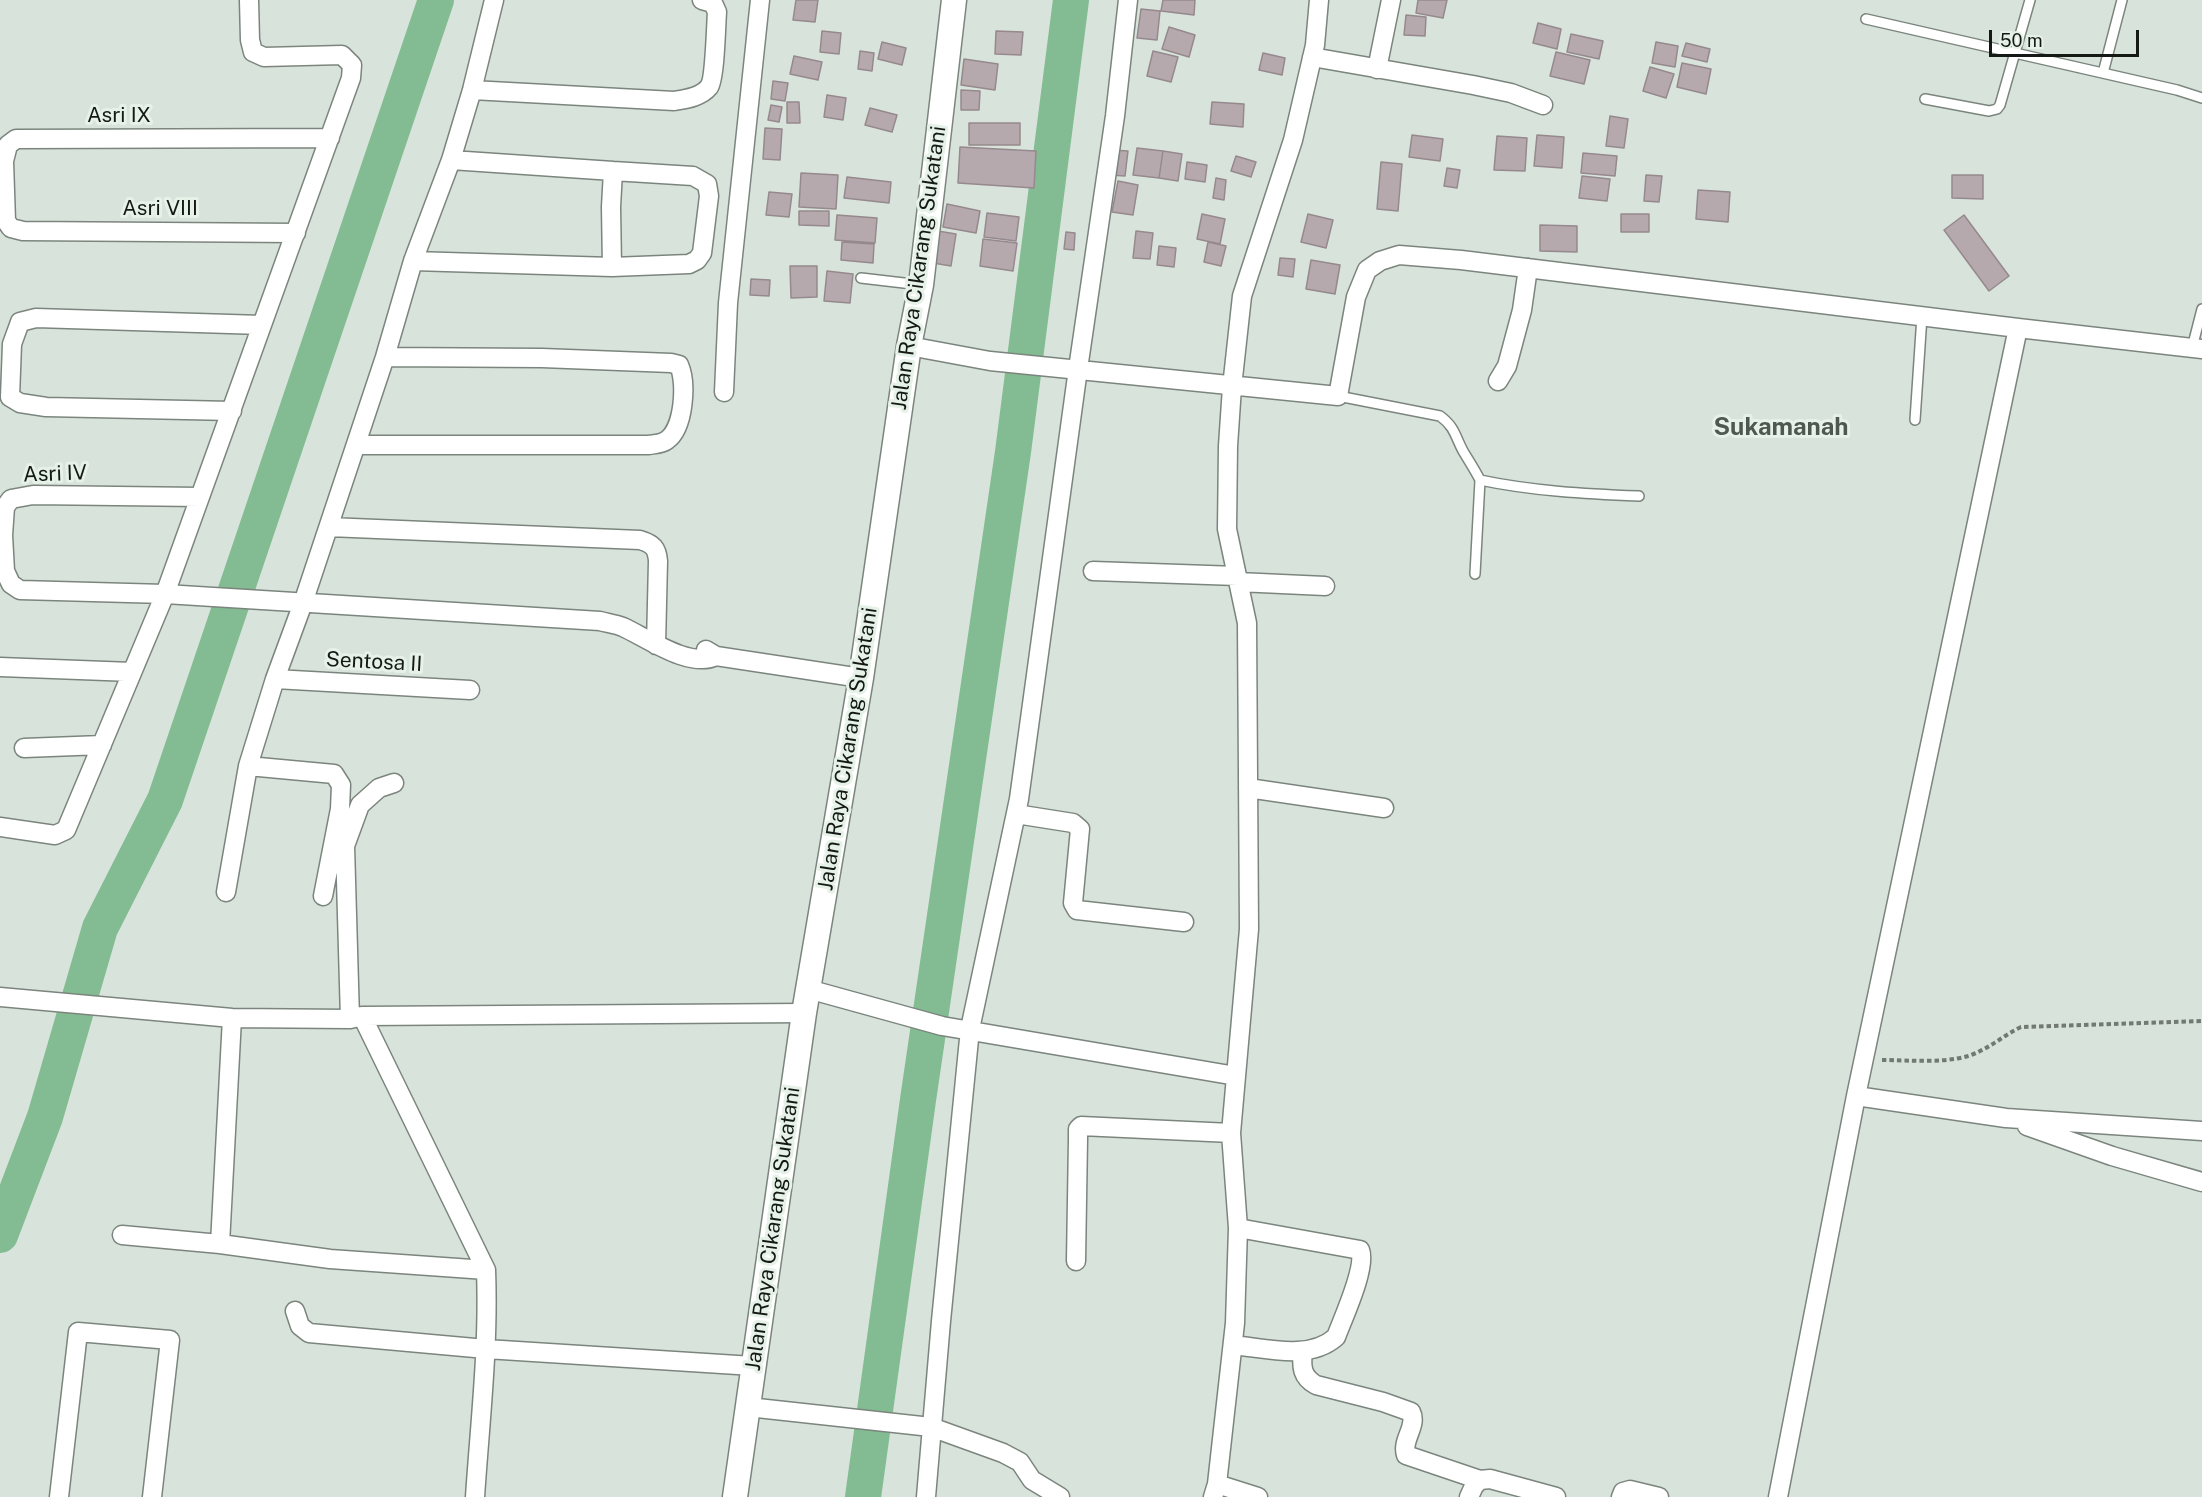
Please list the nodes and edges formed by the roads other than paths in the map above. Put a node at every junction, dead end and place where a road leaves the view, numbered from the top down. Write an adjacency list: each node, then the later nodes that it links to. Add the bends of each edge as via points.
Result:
1 (249, 0): 20 (street, via 251,48 257,55 342,55 352,65)
2 (494, 0): 16 (street)
3 (702, 0): 16 (street, via 713,3 717,12 710,86 701,93 674,101)
4 (760, 0): 40 (street, via 728,303)
5 (954, 0): 29 (main road, Jalan Raya Cikarang Sukatani)
6 (1128, 0): 37 (street)
7 (1319, 0): 13 (street)
8 (1391, 0): 14 (street)
9 (2030, 0): 12 (lane)
10 (2122, 0): 15 (lane)
11 (1866, 19): 12 (lane)
12 (2014, 53): 15 (lane); 18 (lane, via 2000,105 1993,111)
13 (1312, 57): 14 (street); 39 (street, via 1293,140 1242,296)
14 (1377, 69): 19 (street, via 1510,93)
15 (2103, 73): 17 (lane)
16 (472, 90): 21 (street)
17 (2202, 98)
18 (1925, 99)
19 (1543, 105)
20 (330, 138): 23 (street, Asri IX, via 16,139 8,145 4,161 6,221 11,228); 24 (street)
21 (451, 160): 22 (street); 25 (street)
22 (613, 171): 26 (street); 26 (street, via 693,176 707,184 709,196 702,253 697,260 689,264)
23 (23, 231): 24 (street, Asri VIII)
24 (296, 233): 32 (street)
25 (413, 261): 26 (street); 36 (street)
26 (612, 267)
27 (1528, 268): 31 (street); 38 (street, via 1522,310 1507,366); 41 (street, via 1399,255 1366,270 1356,297)
28 (861, 278): 29 (lane)
29 (921, 285): 34 (main road, Jalan Raya Cikarang Sukatani)
30 (2202, 309): 35 (lane)
31 (1922, 316): 33 (street); 43 (lane)
32 (262, 325): 42 (street); 42 (street, via 36,318 20,322 12,344 10,396 20,403 46,408)
33 (2018, 328): 35 (street); 79 (street)
34 (909, 346): 37 (street, via 990,361); 58 (main road, Jalan Raya Cikarang Sukatani)
35 (2197, 348)
36 (385, 357): 44 (street); 44 (street, via 671,363 679,365 683,374 681,417 676,432 666,442 649,445)
37 (1078, 369): 39 (street); 67 (street)
38 (1498, 381)
39 (1232, 387): 41 (street); 51 (street, via 1227,529)
40 (723, 392)
41 (1338, 396): 45 (lane, via 1440,416 1455,431)
42 (232, 411): 47 (street)
43 (1915, 420)
44 (356, 445): 48 (street)
45 (1480, 480): 46 (lane, via 1538,489); 50 (lane)
46 (1640, 496)
47 (200, 497): 53 (street); 53 (street, Asri IV, via 33,495 11,499 5,507 5,571 11,584 20,590)
48 (329, 527): 54 (street); 55 (street, via 640,540 657,550)
49 (1093, 571): 51 (street)
50 (1475, 574)
51 (1238, 579): 52 (street); 65 (street, via 1247,623)
52 (1325, 586)
53 (165, 594): 54 (street); 57 (street)
54 (303, 603): 55 (street, via 600,621 621,626); 59 (street)
55 (664, 648): 58 (street, via 680,656 716,656)
56 (0, 667): 57 (street)
57 (132, 672): 61 (street)
58 (861, 678): 72 (main road, Jalan Raya Cikarang Sukatani)
59 (275, 679): 60 (street, Sentosa II); 63 (street)
60 (470, 690)
61 (102, 745): 62 (street); 68 (street, via 66,830 54,835)
62 (24, 748)
63 (248, 766): 69 (street); 70 (street, via 334,774 338,779 340,809)
64 (394, 783): 75 (street, via 380,788 360,805 345,846)
65 (1248, 788): 66 (street); 78 (street, via 1249,929)
66 (1384, 808)
67 (1016, 814): 71 (street, via 1073,823 1080,829 1073,903 1077,910); 77 (street)
68 (0, 827)
69 (226, 892)
70 (323, 896)
71 (1184, 922)
72 (808, 989): 74 (main road, Jalan Raya Cikarang Sukatani); 77 (street, via 942,1026)
73 (0, 997): 76 (street)
74 (804, 1013): 75 (street); 93 (main road, Jalan Raya Cikarang Sukatani)
75 (356, 1017): 76 (street); 88 (street)
76 (232, 1018): 86 (street)
77 (970, 1029): 78 (street); 95 (street)
78 (1236, 1076): 82 (street)
79 (1856, 1096): 80 (street); 109 (street)
80 (2006, 1118): 81 (street); 83 (street, via 2112,1156)
81 (2202, 1131)
82 (1231, 1133): 84 (street); 87 (street, via 1081,1126)
83 (2202, 1182)
84 (1238, 1228): 90 (street); 92 (street, via 1360,1250 1359,1272 1336,1337 1329,1344)
85 (122, 1235): 86 (street)
86 (220, 1244): 88 (street, via 330,1258)
87 (1076, 1261)
88 (486, 1270): 91 (street)
89 (295, 1311): 91 (street, via 300,1326 309,1333)
90 (1233, 1345): 92 (street); 97 (street)
91 (486, 1349): 93 (street); 100 (street)
92 (1303, 1352): 96 (street, via 1302,1371 1316,1385 1411,1412 1414,1418 1406,1455)
93 (753, 1366): 94 (main road, Jalan Raya Cikarang Sukatani)
94 (748, 1407): 95 (street); 101 (main road, Jalan Raya Cikarang Sukatani)
95 (931, 1426): 102 (street); 103 (street, via 1020,1462 1032,1480)
96 (1480, 1480): 105 (street); 106 (street, via 1490,1479)
97 (1215, 1491): 104 (street)
98 (59, 1497): 99 (street, via 78,1332 170,1340)
99 (152, 1497)
100 (475, 1497)
101 (735, 1497)
102 (926, 1497)
103 (1060, 1497)
104 (1258, 1497)
105 (1469, 1497)
106 (1556, 1497)
107 (1621, 1497): 108 (street, via 1630,1490)
108 (1659, 1497)
109 (1778, 1497)

